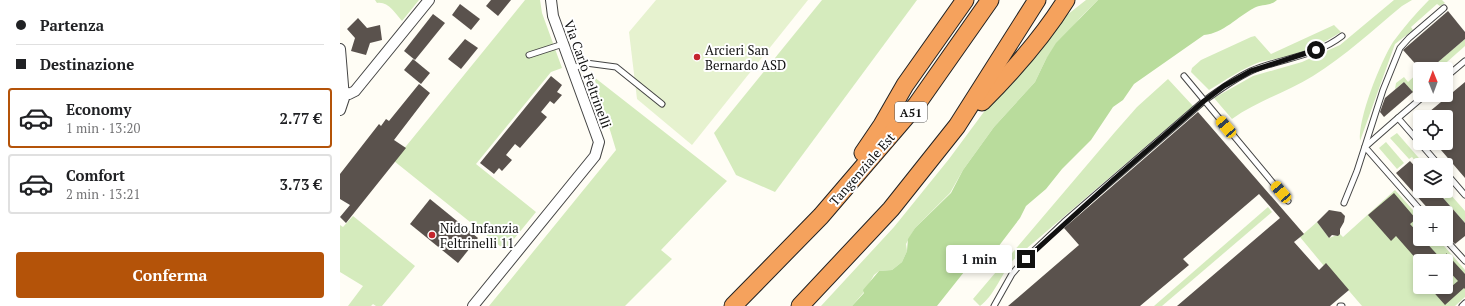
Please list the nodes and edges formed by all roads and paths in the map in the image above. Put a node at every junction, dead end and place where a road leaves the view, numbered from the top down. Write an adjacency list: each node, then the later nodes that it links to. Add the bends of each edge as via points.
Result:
1 (429, 0): 19 (street, via 355,91 350,94)
2 (551, 0): 12 (street, Via Carlo Feltrinelli)
3 (961, 0): 10 (highway)
4 (965, 0): 10 (highway)
5 (990, 0): 33 (highway, Tangenziale Est / A51, via 917,104)
6 (1037, 0): 25 (highway)
7 (1074, 0): 8 (highway)
8 (1062, 7): 25 (highway, via 1009,74)
9 (1444, 8): 26 (lane, via 1400,48 1383,90)
10 (952, 20): 33 (highway, via 905,85 882,125)
11 (1342, 36): 20 (lane, via 1316,50 1251,71)
12 (563, 44): 14 (lane); 16 (street, Via Carlo Feltrinelli)
13 (340, 49): 19 (street)
14 (529, 55)
15 (1465, 61): 17 (lane)
16 (572, 68): 22 (lane, via 586,63 616,67); 37 (street, Via Carlo Feltrinelli, via 599,142 597,153)
17 (1453, 71)
18 (1184, 76): 20 (lane)
19 (343, 91): 23 (street)
20 (1204, 101): 30 (lane); 40 (lane, via 1064,222 1026,259 1012,274)
21 (1417, 102): 24 (lane)
22 (662, 104)
23 (340, 110)
24 (1398, 118): 26 (lane); 27 (lane)
25 (957, 126): 39 (highway, via 890,209)
26 (1365, 147): 31 (lane); 32 (lane)
27 (1433, 158)
28 (1453, 181): 29 (lane)
29 (1465, 195)
30 (1288, 201)
31 (1344, 203)
32 (1417, 206)
33 (821, 216): 38 (highway, Tangenziale Est / A51)
34 (1451, 246): 35 (lane)
35 (1465, 261)
36 (1465, 303): 41 (lane)
37 (473, 306)
38 (733, 306)
39 (800, 306)
40 (994, 306)
41 (1462, 306)

